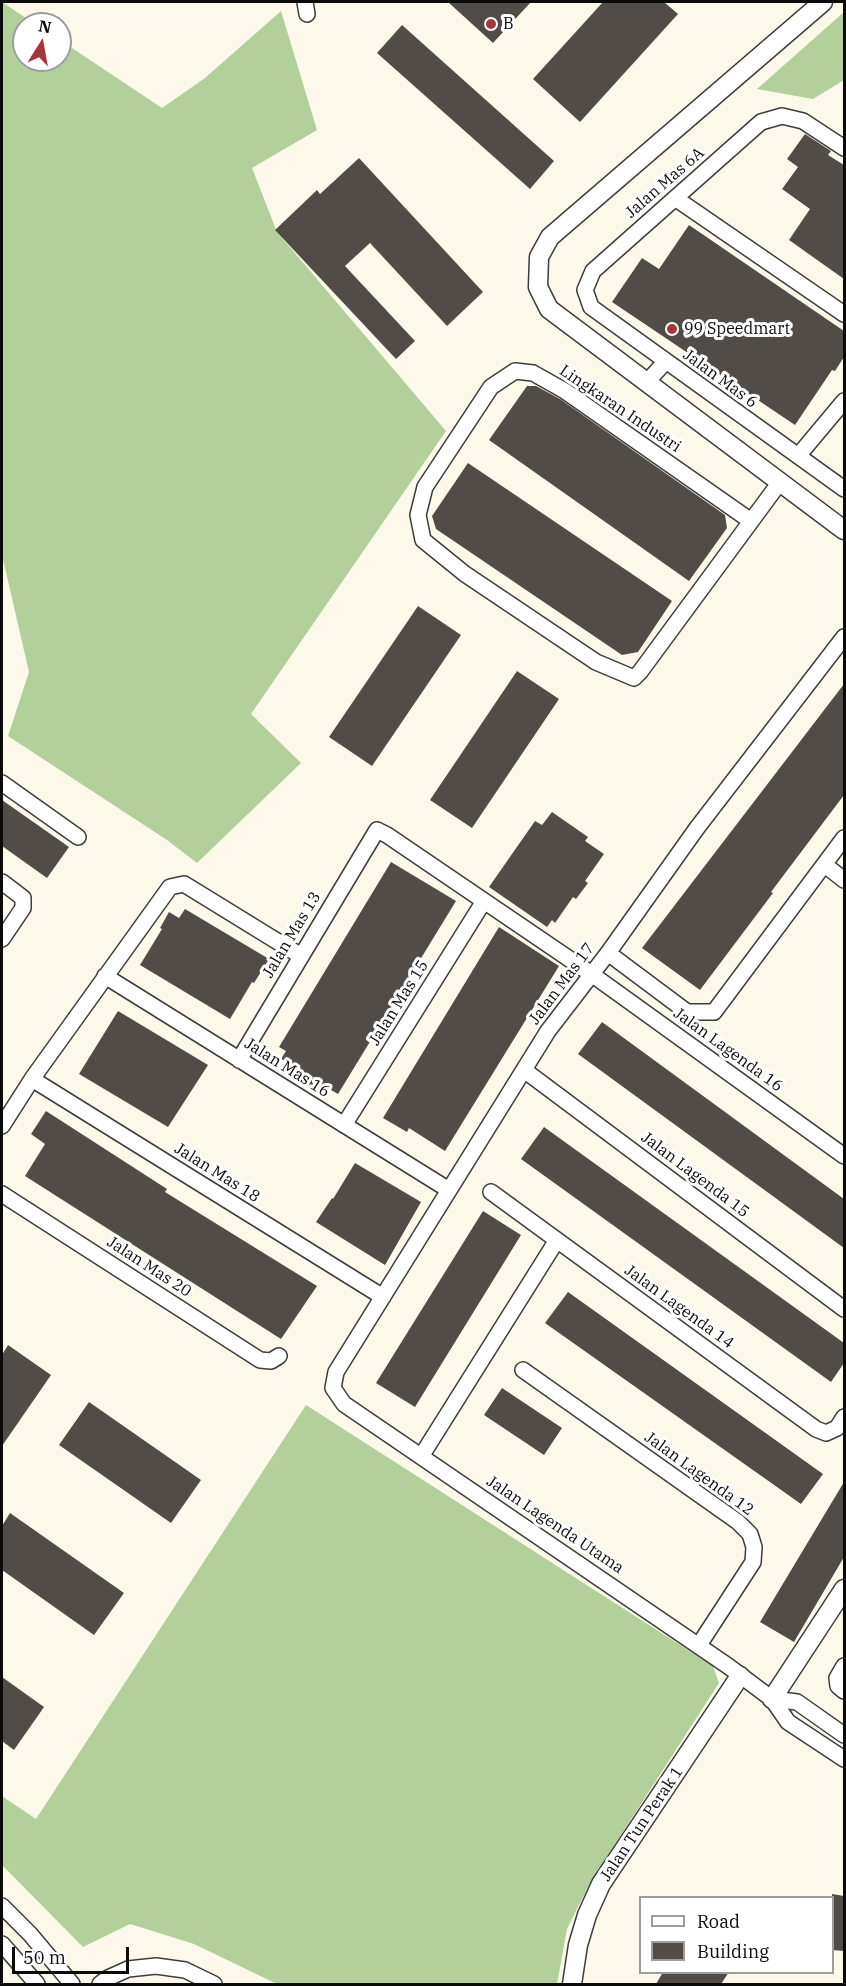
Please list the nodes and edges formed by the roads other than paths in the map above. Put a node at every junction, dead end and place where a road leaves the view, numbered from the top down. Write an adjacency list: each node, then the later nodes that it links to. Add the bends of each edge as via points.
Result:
1 (823, 2): 7 (street, via 550,237 539,257 538,287 549,309)
2 (844, 148): 3 (street, Jalan Mas 6A, via 803,121 782,116 762,122)
3 (675, 198): 4 (street, Jalan Mas 6A, via 593,271); 5 (street)
4 (585, 290): 6 (street, Jalan Mas 6, via 591,307)
5 (844, 314)
6 (666, 361): 7 (street); 9 (street, Jalan Mas 6)
7 (647, 382): 10 (street)
8 (844, 401): 9 (street)
9 (798, 456): 11 (street, Jalan Mas 6)
10 (780, 482): 12 (street); 13 (street)
11 (844, 489)
12 (751, 521): 12 (street, Lingkaran Industri, via 565,391 533,373 515,371 491,387 425,487 418,515 423,540 465,574 596,662 634,678)
13 (844, 530)
14 (844, 636): 24 (street, Jalan Mas 17, via 697,828)
15 (2, 783): 17 (street)
16 (377, 830): 22 (street, Jalan Lagenda 16); 25 (street, Jalan Mas 13)
17 (78, 837)
18 (844, 838): 19 (street)
19 (825, 866): 20 (street); 24 (street, via 714,1012 687,1012)
20 (844, 880)
21 (2, 882): 23 (street, via 23,898 23,908)
22 (484, 901): 26 (street, Jalan Lagenda 16); 31 (street, Jalan Mas 15)
23 (2, 939)
24 (608, 953): 26 (street, Jalan Mas 17)
25 (301, 956): 27 (street, via 184,884 170,887); 28 (street, Jalan Mas 13)
26 (591, 973): 29 (street, Jalan Mas 17); 33 (street, Jalan Lagenda 16)
27 (105, 976): 28 (street, Jalan Mas 16); 30 (street)
28 (239, 1060): 31 (street, Jalan Mas 16)
29 (524, 1070): 34 (street, Jalan Mas 17); 39 (street, Jalan Lagenda 15)
30 (32, 1079): 32 (street); 38 (street, Jalan Mas 18)
31 (344, 1125): 34 (street, Jalan Mas 16)
32 (2, 1126)
33 (844, 1156)
34 (449, 1190): 38 (street, Jalan Mas 17)
35 (491, 1192): 37 (street, Jalan Lagenda 14)
36 (2, 1194): 40 (street, Jalan Mas 20, via 261,1360 271,1361)
37 (557, 1240): 43 (street, Jalan Lagenda 14, via 816,1429 826,1433 837,1428); 44 (street)
38 (383, 1297): 42 (street, Jalan Mas 17)
39 (844, 1309)
40 (279, 1356)
41 (523, 1370): 46 (street, Jalan Lagenda 12, via 750,1534 753,1562)
42 (336, 1372): 44 (street, Jalan Lagenda Utama, via 333,1388 344,1404)
43 (844, 1417)
44 (422, 1455): 46 (street, Jalan Lagenda Utama)
45 (844, 1589): 50 (street)
46 (699, 1645): 48 (street, Jalan Lagenda Utama)
47 (844, 1666): 49 (street, via 837,1678)
48 (740, 1676): 50 (street, Jalan Lagenda Utama); 59 (street, Jalan Tun Perak 1, via 601,1884 578,1945)
49 (844, 1691)
50 (772, 1699): 51 (street, Jalan Lagenda Utama, via 797,1702); 52 (street, Jalan Lagenda Utama, via 788,1722)
51 (844, 1736)
52 (844, 1759)
53 (2, 1906): 56 (street)
54 (2, 1944): 55 (street)
55 (37, 1984)
56 (72, 1984)
57 (100, 1984): 58 (street, via 128,1969 156,1966 185,1970)
58 (214, 1984)
59 (572, 1984)

